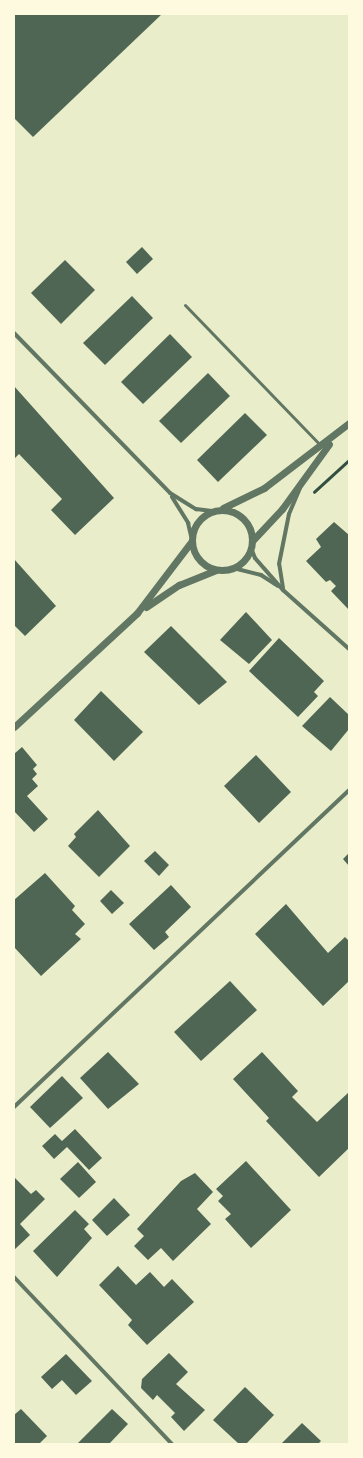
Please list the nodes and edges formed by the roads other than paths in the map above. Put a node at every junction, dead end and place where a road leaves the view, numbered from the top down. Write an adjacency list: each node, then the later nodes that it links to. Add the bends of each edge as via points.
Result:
1 (185, 306): 5 (lane)
2 (14, 333): 7 (street)
3 (349, 423): 4 (street)
4 (335, 436): 5 (street); 6 (street)
5 (322, 446): 8 (street, via 264,488)
6 (306, 474): 11 (street); 14 (street, via 290,514 279,564)
7 (170, 493): 9 (street, via 196,509); 10 (street, via 188,523)
8 (221, 509): 9 (street); 11 (street, via 234,512 246,521)
9 (212, 511): 10 (street, via 198,521)
10 (191, 539): 13 (street, via 199,560); 15 (street)
11 (252, 544): 12 (street, via 244,560); 14 (street, via 255,558)
12 (233, 568): 13 (street); 14 (street, via 261,575)
13 (217, 570): 15 (street, via 179,585)
14 (284, 590): 16 (street)
15 (137, 613): 17 (street)
16 (349, 649)
17 (14, 727)
18 (349, 790): 19 (street)
19 (14, 1107)
20 (14, 1278): 21 (street)
21 (172, 1444)

